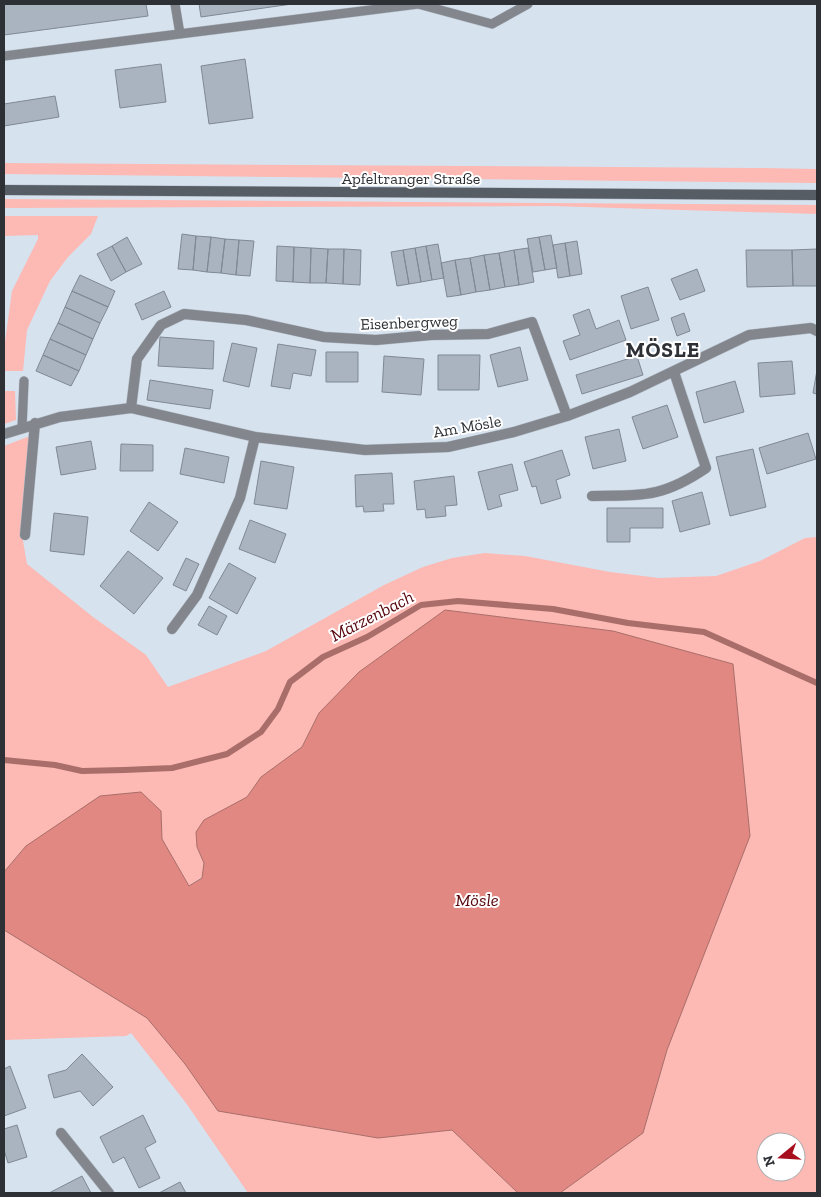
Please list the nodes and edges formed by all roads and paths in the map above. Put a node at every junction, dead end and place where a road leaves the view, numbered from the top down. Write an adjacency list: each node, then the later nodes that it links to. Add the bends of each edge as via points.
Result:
1 (176, 4): 3 (lane)
2 (528, 4): 3 (lane, via 492,24 418,4)
3 (180, 34): 4 (lane)
4 (4, 56)
5 (4, 190): 6 (street, Apfeltranger Straße)
6 (817, 195)
7 (817, 331): 8 (street, Am Mösle, via 811,328 748,335)
8 (674, 372): 11 (street, Am Mösle); 16 (street, via 706,468 685,483 653,495)
9 (24, 381): 13 (lane)
10 (131, 408): 11 (street, Eisenbergweg, via 137,359 161,325 184,314 246,320 324,337 376,340 432,334 488,334 532,322); 12 (street, Am Mösle); 15 (street, Am Mösle)
11 (567, 416): 15 (street, Am Mösle, via 448,447 365,450)
12 (35, 423): 13 (street, Am Mösle); 17 (street)
13 (22, 428): 14 (street, Am Mösle)
14 (4, 434)
15 (255, 437): 18 (street, via 236,507 198,595)
16 (592, 496)
17 (25, 535)
18 (172, 629)
19 (61, 1132): 20 (street)
20 (109, 1193)

